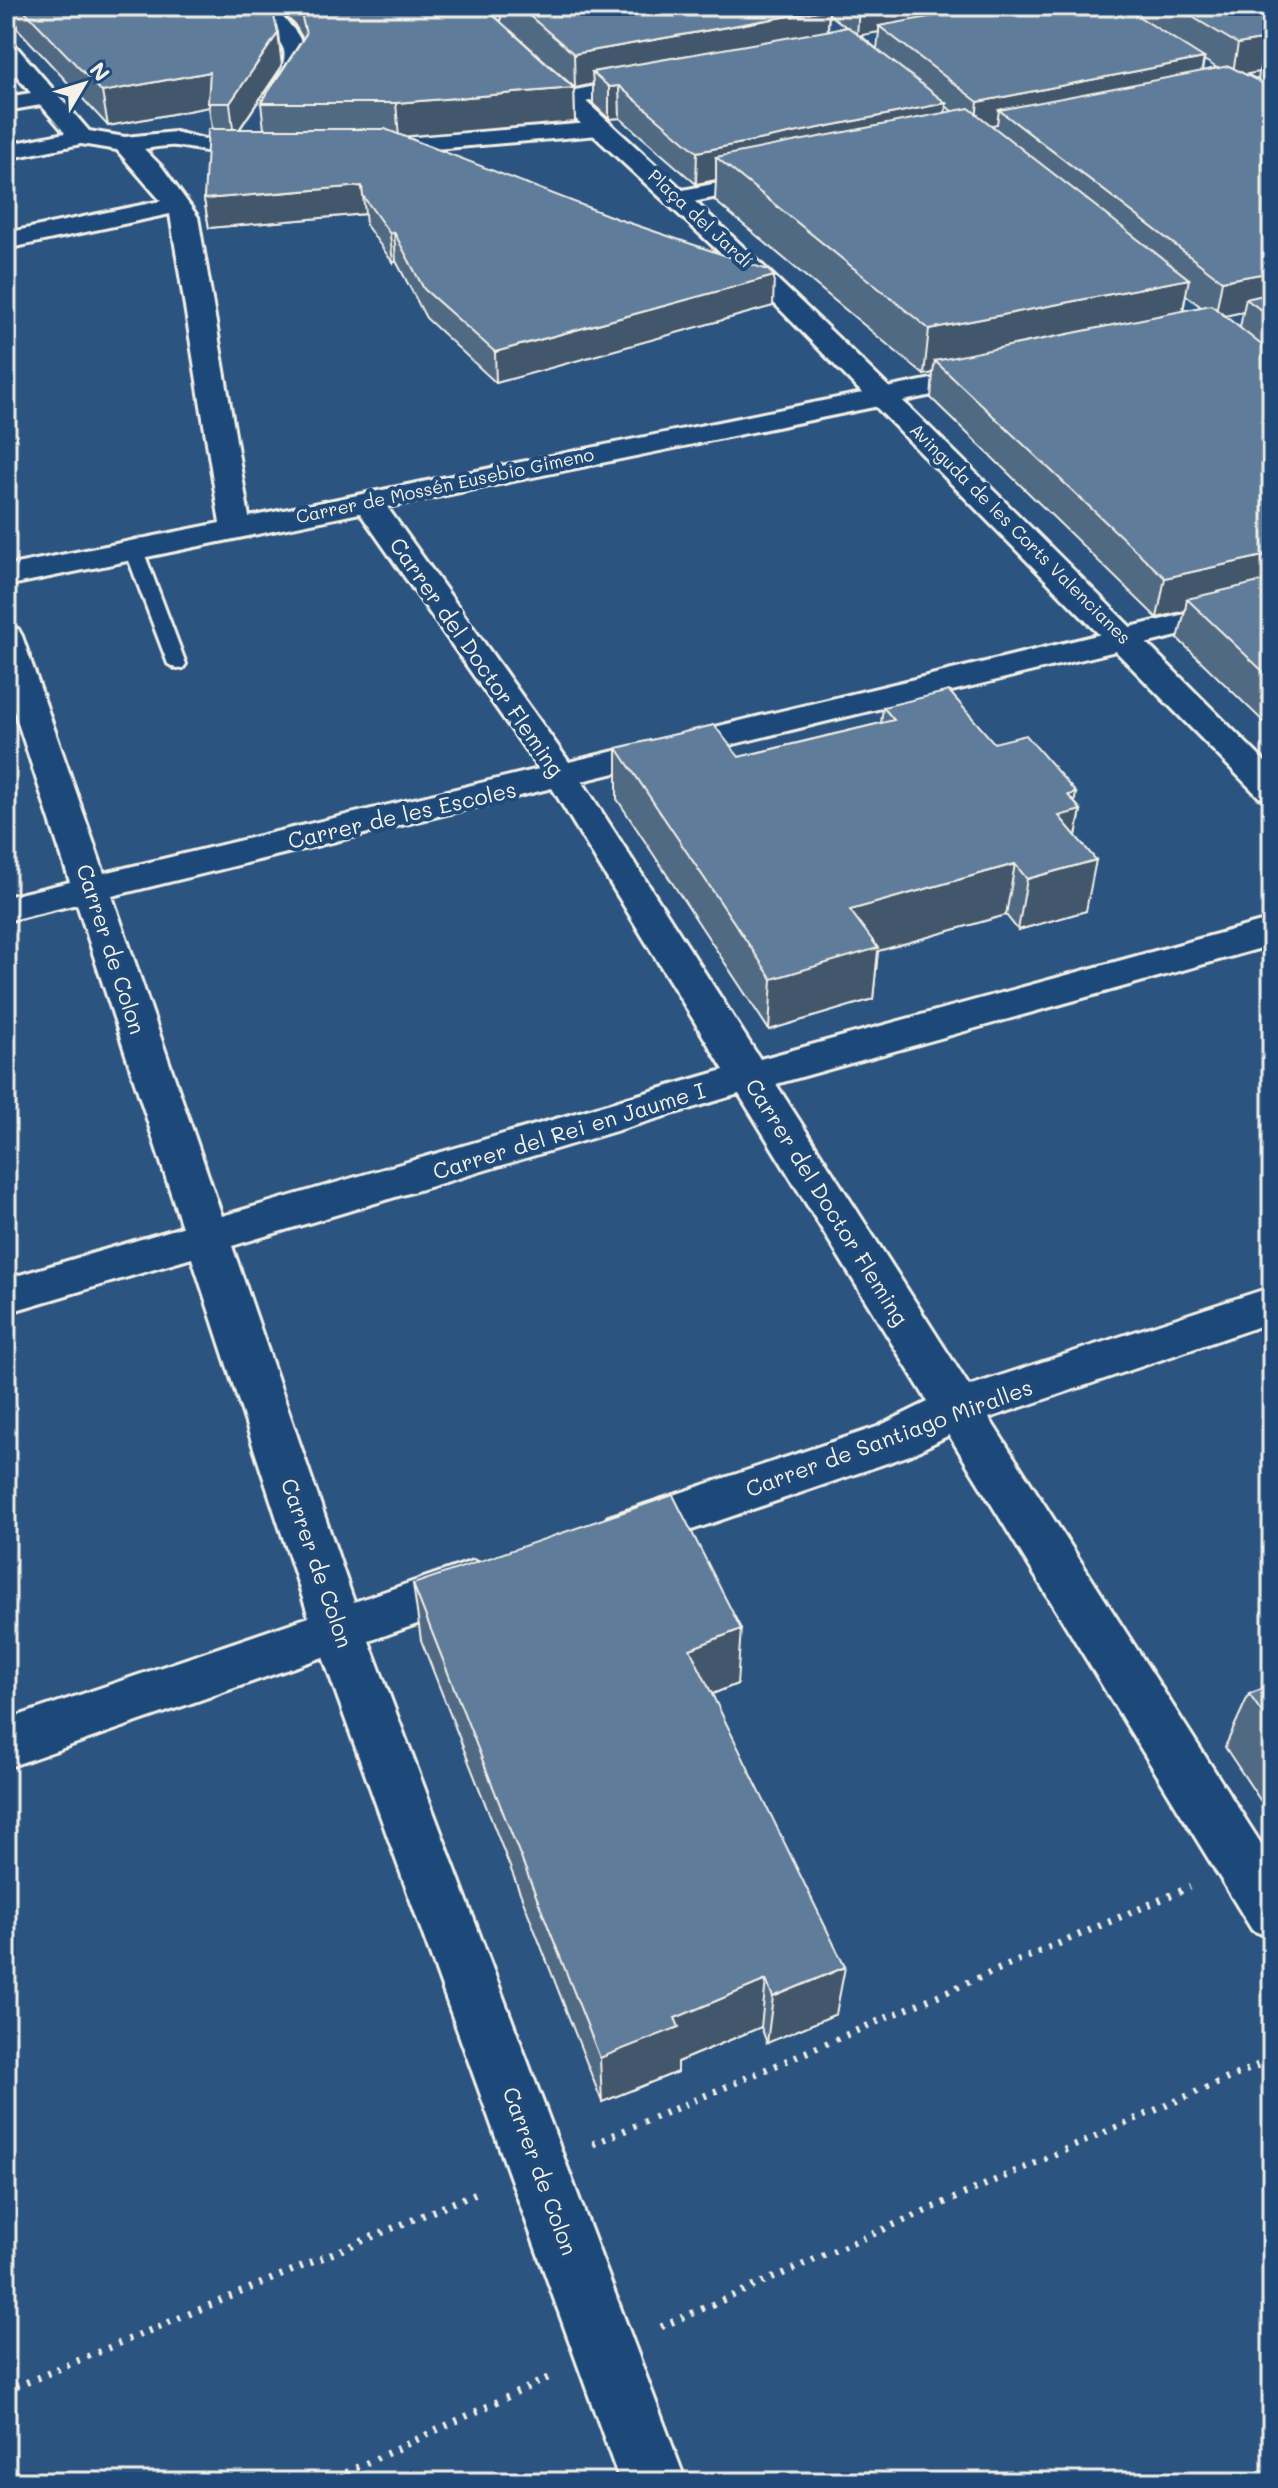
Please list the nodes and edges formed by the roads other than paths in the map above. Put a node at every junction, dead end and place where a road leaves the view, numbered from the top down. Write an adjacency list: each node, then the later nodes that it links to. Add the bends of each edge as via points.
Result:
1 (257, 6): 10 (street, via 279,23 296,52 296,67)
2 (540, 6): 3 (street)
3 (471, 11): 7 (street, Plaça del Jardí)
4 (6, 49): 6 (street)
5 (682, 77): 7 (street)
6 (47, 97): 8 (street); 11 (street)
7 (570, 98): 9 (street, Plaça del Jardí)
8 (6, 104)
9 (603, 129): 14 (street); 21 (street, Plaça del Jardí)
10 (255, 130): 13 (street); 15 (street)
11 (81, 137): 12 (street); 17 (street)
12 (125, 144): 13 (street, via 175,139); 19 (street)
13 (208, 147): 19 (street)
14 (399, 147): 16 (street); 18 (street)
15 (300, 148)
16 (342, 148)
17 (6, 152)
18 (441, 164)
19 (153, 172): 22 (street)
20 (790, 175): 21 (street)
21 (678, 198): 25 (street, Plaça del Jardí)
22 (174, 206): 23 (street); 29 (street, via 185,217)
23 (6, 241)
24 (721, 271): 25 (street, Plaça del Jardí)
25 (766, 281): 27 (street, Avinguda de les Corts Valencianes)
26 (1017, 369): 27 (street, Carrer de Mossén Eusebio Gimeno)
27 (885, 396): 28 (street, Carrer de Mossén Eusebio Gimeno); 34 (street, Avinguda de les Corts Valencianes)
28 (368, 502): 29 (street, Carrer de Mossén Eusebio Gimeno); 36 (street, Carrer del Doctor Fleming)
29 (236, 529): 30 (street, Carrer de Mossén Eusebio Gimeno)
30 (134, 550): 31 (street, Carrer de Mossén Eusebio Gimeno); 35 (lane)
31 (6, 576)
32 (1272, 603): 34 (street, Carrer de les Escoles)
33 (6, 636): 38 (street, Carrer de Colon)
34 (1125, 640): 36 (street, Carrer de les Escoles); 37 (street, Avinguda de les Corts Valencianes)
35 (177, 664)
36 (563, 778): 38 (street, Carrer de les Escoles); 41 (street, Carrer del Doctor Fleming)
37 (1272, 789)
38 (90, 889): 39 (street, Carrer de les Escoles); 42 (street, Carrer de Colon)
39 (6, 909)
40 (1272, 932): 41 (street, Carrer del Rei en Jaume I)
41 (748, 1077): 42 (street, Carrer del Rei en Jaume I); 45 (street, Carrer del Doctor Fleming)
42 (207, 1240): 43 (street, Carrer del Rei en Jaume I); 48 (street, Carrer de Colon)
43 (6, 1296)
44 (1272, 1304): 45 (street, Carrer de Santiago Miralles)
45 (958, 1409): 46 (street, Carrer de Santiago Miralles, via 893,1441); 50 (street, Carrer del Doctor Fleming)
46 (578, 1547)
47 (518, 1568): 48 (street)
48 (338, 1628): 49 (street); 51 (street, Carrer de Colon)
49 (6, 1744)
50 (1272, 1911)
51 (653, 2482)

